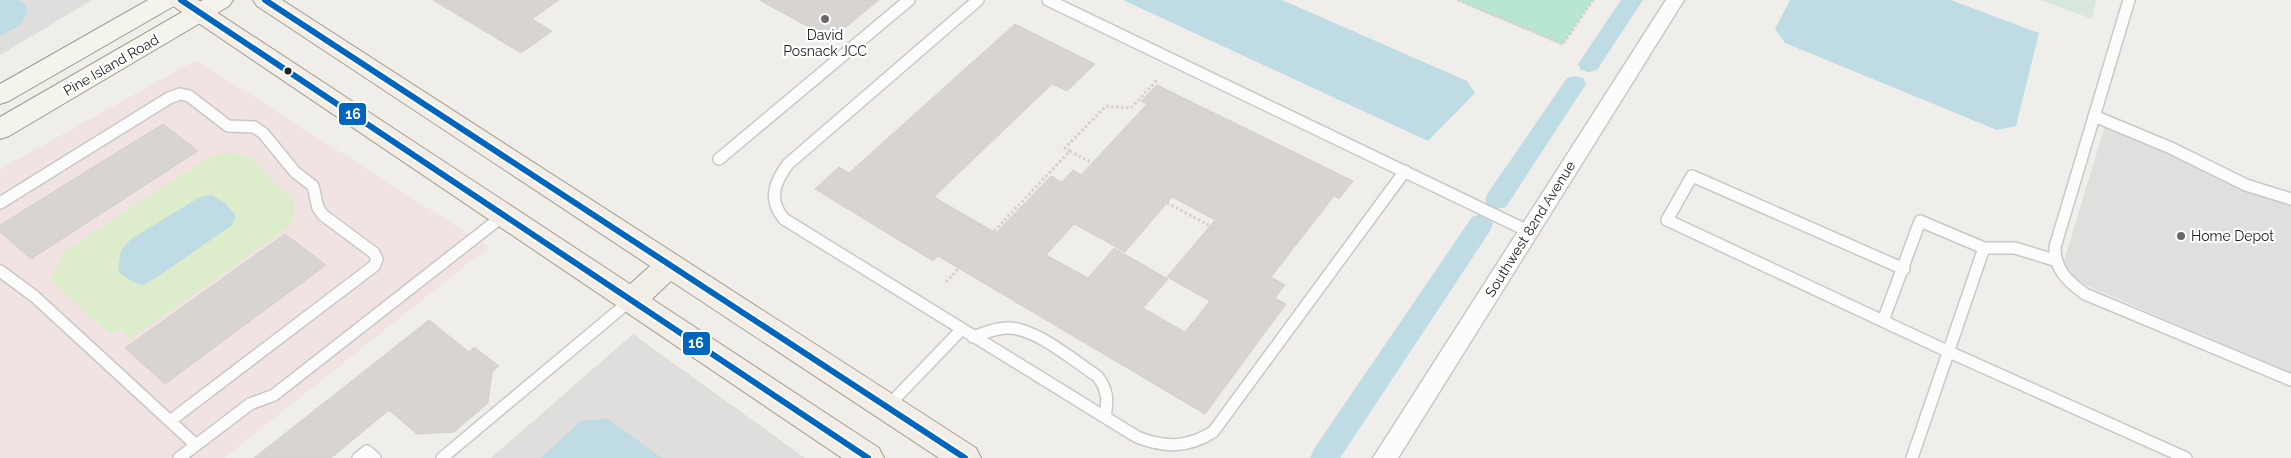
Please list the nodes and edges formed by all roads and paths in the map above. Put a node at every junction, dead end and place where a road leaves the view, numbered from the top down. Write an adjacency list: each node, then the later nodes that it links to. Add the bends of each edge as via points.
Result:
1 (166, 0): 12 (main road)
2 (266, 0): 25 (main road)
3 (909, 0): 16 (lane)
4 (978, 0): 31 (lane, via 788,164 779,175 773,195 774,206 784,219)
5 (1048, 0): 17 (lane)
6 (1458, 0): 7 (path, via 1563,44)
7 (1593, 0)
8 (1675, 0): 21 (street, Southwest 82nd Avenue)
9 (2129, 0): 13 (lane)
10 (201, 4): 14 (main road, Pine Island Road); 20 (main road)
11 (1158, 80): 15 (path, via 1131,108 1106,106 1065,148)
12 (0, 94)
13 (2094, 116): 18 (lane, via 2171,148 2246,185); 23 (lane, via 2055,247)
14 (0, 129)
15 (1070, 151): 24 (path, via 1255,250); 28 (path)
16 (718, 159)
17 (1405, 171): 21 (lane); 36 (lane, via 1213,432 1187,446 1169,447 1154,444)
18 (2291, 199)
19 (0, 203): 37 (lane, via 180,94 189,96 228,126 254,126 263,133 295,172 313,186 323,215 374,253 377,260 374,266)
20 (504, 215): 29 (main road); 38 (lane, via 274,395 250,404)
21 (1528, 231): 45 (street, Southwest 82nd Avenue)
22 (1984, 248): 23 (lane, via 2015,248); 26 (lane, via 1920,221); 33 (lane)
23 (2054, 260): 34 (lane, via 2063,278 2085,294)
24 (1244, 263)
25 (670, 265): 29 (main road); 35 (main road)
26 (1904, 269): 30 (lane); 30 (lane, via 1692,176 1667,220)
27 (0, 271): 37 (lane, via 34,296)
28 (946, 282)
29 (631, 300): 42 (lane); 43 (main road)
30 (1883, 321): 33 (lane)
31 (961, 330): 32 (lane); 35 (lane)
32 (973, 337): 36 (lane); 36 (lane, via 1010,328 1024,331 1097,376 1105,385 1109,398)
33 (1947, 351): 46 (lane); 47 (lane)
34 (2291, 380)
35 (887, 407): 44 (main road)
36 (1105, 417)
37 (170, 421): 38 (lane)
38 (196, 445): 39 (lane)
39 (178, 458)
40 (358, 458): 41 (lane, via 367,451)
41 (375, 458)
42 (442, 458)
43 (868, 458)
44 (965, 458)
45 (1385, 458)
46 (1912, 458)
47 (2186, 458)

